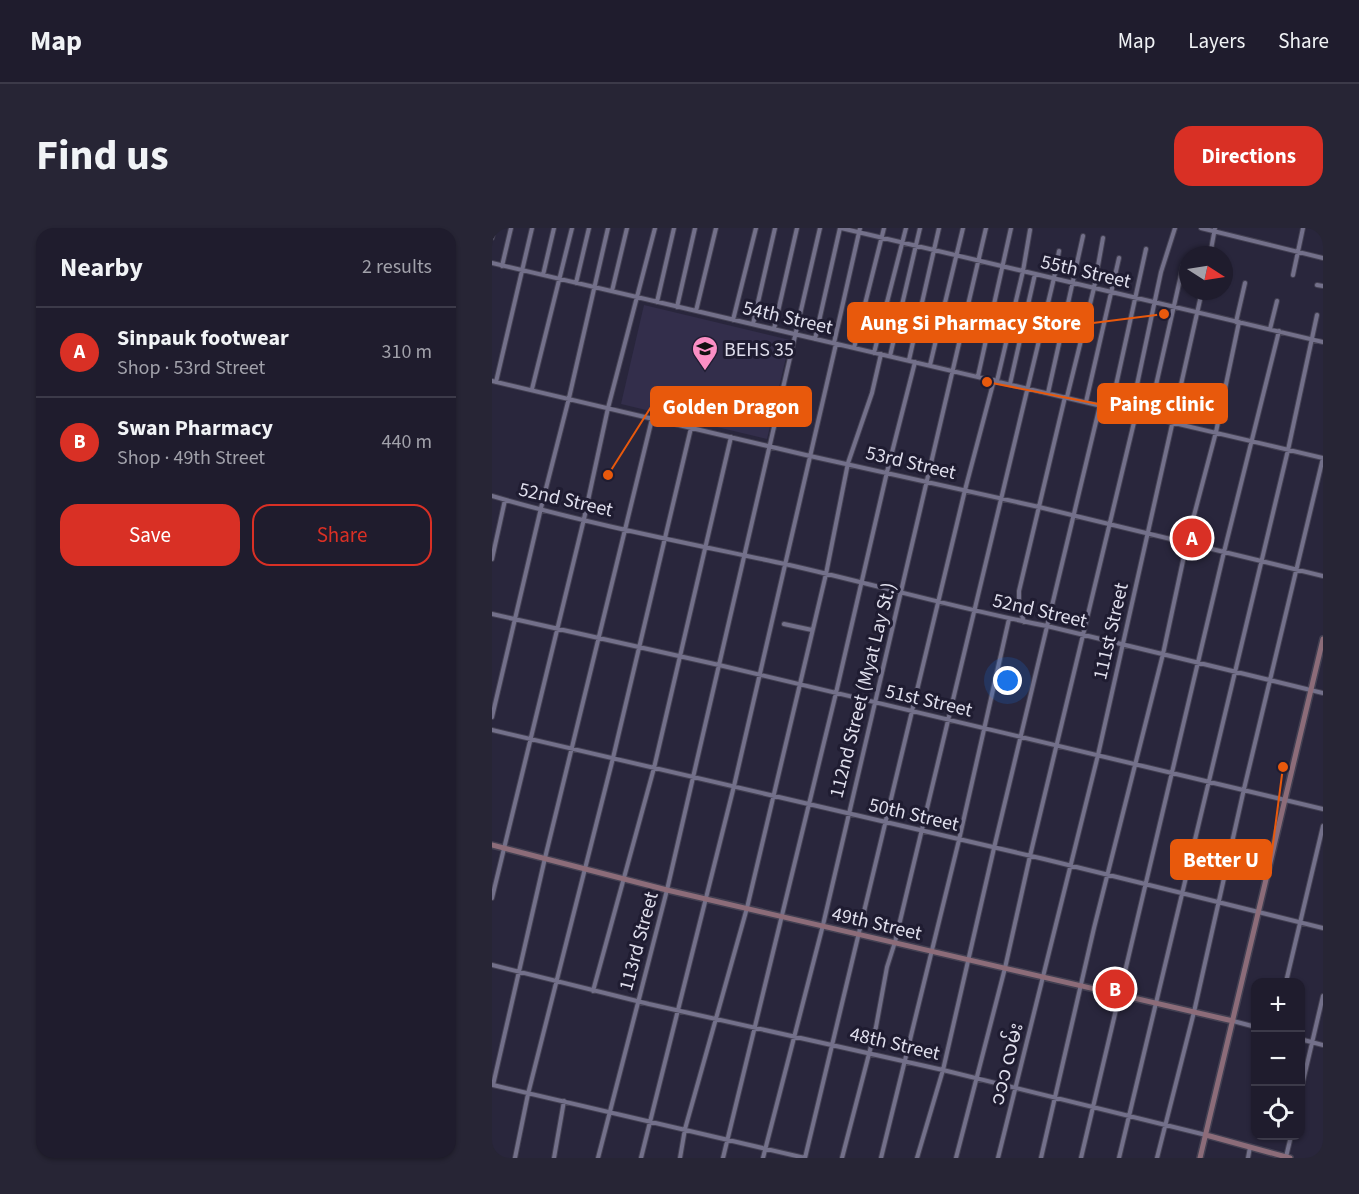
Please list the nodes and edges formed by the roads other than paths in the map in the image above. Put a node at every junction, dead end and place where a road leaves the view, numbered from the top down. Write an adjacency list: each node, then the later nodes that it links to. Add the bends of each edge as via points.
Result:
1 (494, 228): 34 (street)
2 (511, 228): 48 (street)
3 (532, 228): 50 (street)
4 (554, 228): 53 (street)
5 (572, 228): 55 (street)
6 (589, 228): 57 (street)
7 (608, 228): 63 (street)
8 (627, 228): 65 (street)
9 (655, 228): 67 (street)
10 (674, 228): 71 (street)
11 (695, 228): 73 (street)
12 (716, 228): 75 (street)
13 (756, 228): 78 (street)
14 (775, 228): 80 (street)
15 (797, 228): 81 (street)
16 (820, 228): 84 (street, 113rd Street)
17 (841, 228): 29 (street, 55th Street); 85 (street)
18 (884, 228): 33 (street)
19 (906, 228): 36 (street)
20 (920, 228): 37 (street)
21 (939, 228): 40 (street)
22 (963, 228): 43 (street)
23 (986, 228): 46 (street, 112nd Street (Myat Lay St.))
24 (1005, 228): 28 (street)
25 (1175, 228): 72 (street)
26 (1201, 228): 31 (street)
27 (1303, 228): 42 (street)
28 (1011, 229): 49 (street)
29 (860, 230): 33 (street, 55th Street); 88 (street)
30 (1030, 230): 51 (street)
31 (1215, 230): 38 (street); 42 (street)
32 (1083, 236): 58 (street)
33 (881, 237): 36 (street, 55th Street); 89 (street)
34 (492, 238)
35 (1103, 238): 64 (street)
36 (902, 242): 37 (street, 55th Street); 90 (street)
37 (915, 245): 40 (street, 55th Street); 92 (street)
38 (1212, 246)
39 (1146, 249): 68 (street)
40 (934, 250): 43 (street, 55th Street); 93 (street)
41 (1059, 251): 56 (street)
42 (1298, 251): 45 (street); 54 (street)
43 (957, 255): 46 (street, 55th Street); 95 (street)
44 (1119, 258): 66 (street)
45 (1323, 258)
46 (979, 261): 49 (street, 55th Street); 96 (street, 112nd Street (Myat Lay St.))
47 (492, 263): 48 (street, 54th Street)
48 (502, 266): 50 (street, 54th Street)
49 (1002, 266): 51 (street, 55th Street); 97 (street)
50 (522, 271): 53 (street, 54th Street); 98 (street)
51 (1023, 271): 52 (street, 55th Street); 99 (street)
52 (1035, 274): 56 (street, 55th Street); 100 (street)
53 (543, 275): 55 (street, 54th Street)
54 (1293, 275)
55 (560, 279): 57 (street, 54th Street); 102 (street)
56 (1054, 279): 58 (street, 55th Street); 101 (street)
57 (576, 283): 63 (street, 54th Street)
58 (1073, 283): 64 (street, 55th Street); 103 (street)
59 (1245, 283): 79 (street)
60 (1317, 285): 62 (street)
61 (1179, 286): 74 (street)
62 (1323, 286)
63 (594, 287): 65 (street, 54th Street); 105 (street)
64 (1094, 288): 66 (street, 55th Street); 104 (street)
65 (612, 291): 67 (street, 54th Street)
66 (1112, 292): 68 (street, 55th Street); 106 (street)
67 (638, 298): 71 (street, 54th Street); 108 (street)
68 (1135, 298): 72 (street, 55th Street); 109 (street)
69 (1200, 300): 76 (street, 111st Street)
70 (1277, 301): 82 (street)
71 (657, 302): 73 (street, 54th Street)
72 (1155, 303): 74 (street, 55th Street); 110 (street)
73 (677, 307): 75 (street, 54th Street)
74 (1175, 307): 76 (street, 55th Street); 111 (street)
75 (696, 311): 78 (street, 54th Street)
76 (1198, 312): 79 (street, 55th Street); 113 (street, 111st Street)
77 (1317, 315): 86 (street)
78 (734, 320): 80 (street, 54th Street)
79 (1238, 322): 82 (street, 55th Street); 115 (street)
80 (753, 324): 81 (street, 54th Street)
81 (774, 329): 84 (street, 54th Street)
82 (1270, 329): 83 (street, 55th Street)
83 (1278, 331): 86 (street, 55th Street); 117 (street)
84 (796, 334): 85 (street, 54th Street); 118 (street, 113rd Street)
85 (815, 339): 88 (street, 54th Street)
86 (1312, 339): 87 (street, 55th Street); 119 (street)
87 (1323, 342)
88 (836, 344): 89 (street, 54th Street); 120 (street)
89 (854, 348): 90 (street, 54th Street)
90 (874, 353): 91 (street, 54th Street)
91 (882, 354): 92 (street, 54th Street); 122 (street)
92 (890, 356): 93 (street, 54th Street)
93 (909, 360): 94 (street, 54th Street)
94 (915, 362): 95 (street, 54th Street); 123 (street)
95 (930, 365): 96 (street, 54th Street)
96 (953, 371): 97 (street, 54th Street); 124 (street, 112nd Street (Myat Lay St.))
97 (978, 376): 99 (street, 54th Street)
98 (494, 381): 102 (street, 53rd Street)
99 (996, 381): 100 (street, 54th Street); 125 (street)
100 (1010, 384): 101 (street, 54th Street)
101 (1028, 388): 103 (street, 54th Street); 127 (street)
102 (532, 389): 105 (street, 53rd Street)
103 (1048, 393): 104 (street, 54th Street)
104 (1066, 397): 106 (street, 54th Street); 129 (street)
105 (569, 398): 108 (street, 53rd Street); 130 (street)
106 (1086, 402): 107 (street, 54th Street)
107 (1100, 405): 109 (street, 54th Street); 131 (street)
108 (608, 408): 112 (street, 53rd Street); 132 (street)
109 (1111, 408): 110 (street, 54th Street)
110 (1134, 413): 111 (street, 54th Street); 133 (street)
111 (1149, 416): 113 (street, 54th Street)
112 (652, 419): 114 (street, 53rd Street); 134 (street)
113 (1174, 423): 115 (street, 54th Street); 135 (street, 111st Street)
114 (691, 428): 116 (street, 53rd Street); 136 (street)
115 (1216, 432): 117 (street, 54th Street); 137 (street)
116 (731, 437): 118 (street, 53rd Street); 138 (street)
117 (1251, 440): 119 (street, 54th Street); 139 (street)
118 (770, 446): 120 (street, 53rd Street); 140 (street, 113rd Street)
119 (1288, 450): 121 (street, 54th Street); 142 (street)
120 (810, 456): 122 (street, 53rd Street); 143 (street)
121 (1323, 458): 144 (street)
122 (848, 463): 123 (street, 53rd Street); 145 (street)
123 (887, 472): 124 (street, 53rd Street); 147 (street)
124 (927, 481): 125 (street, 53rd Street); 148 (street, 112nd Street (Myat Lay St.))
125 (965, 490): 127 (street, 53rd Street); 149 (street)
126 (492, 496): 128 (street, 52nd Street)
127 (1002, 498): 129 (street, 53rd Street); 150 (street)
128 (506, 500): 130 (street, 52nd Street); 141 (street)
129 (1039, 507): 131 (street, 53rd Street); 154 (street, via 1019,591)
130 (541, 508): 132 (street, 52nd Street); 153 (street)
131 (1074, 516): 133 (street, 53rd Street); 156 (street)
132 (584, 519): 134 (street, 52nd Street); 157 (street)
133 (1109, 524): 135 (street, 53rd Street); 159 (street)
134 (625, 528): 136 (street, 52nd Street); 160 (street)
135 (1148, 534): 137 (street, 53rd Street); 162 (street, 111st Street)
136 (666, 539): 138 (street, 52nd Street); 163 (street)
137 (1187, 542): 139 (street, 53rd Street); 164 (street)
138 (704, 548): 140 (street, 52nd Street); 165 (street)
139 (1224, 552): 142 (street, 53rd Street); 166 (street)
140 (744, 556): 143 (street, 52nd Street); 167 (street, 113rd Street)
141 (492, 560)
142 (1261, 560): 144 (street, 53rd Street); 168 (street)
143 (786, 564): 145 (street, 52nd Street); 169 (street)
144 (1296, 569): 146 (street, 53rd Street); 170 (street)
145 (826, 574): 147 (street, 52nd Street); 158 (street)
146 (1323, 576)
147 (861, 582): 148 (street, 52nd Street); 173 (street)
148 (901, 591): 149 (street, 52nd Street); 175 (street, 112nd Street (Myat Lay St.))
149 (938, 601): 150 (street, 52nd Street); 176 (street)
150 (975, 610): 152 (street, 52nd Street); 178 (street)
151 (492, 614): 153 (street, 51st Street)
152 (1009, 619): 154 (street, 52nd Street); 179 (street)
153 (515, 620): 157 (street, 51st Street); 177 (street)
154 (1024, 622): 156 (street, 52nd Street)
155 (784, 624): 158 (street)
156 (1047, 626): 159 (street, 52nd Street); 181 (street)
157 (557, 630): 160 (street, 51st Street); 182 (street)
158 (812, 630): 171 (street)
159 (1083, 636): 162 (street, 52nd Street); 183 (street)
160 (599, 639): 163 (street, 51st Street); 184 (street)
161 (1323, 639): 172 (main road)
162 (1122, 645): 164 (street, 52nd Street); 185 (street, 111st Street)
163 (639, 648): 165 (street, 51st Street); 186 (street)
164 (1162, 654): 166 (street, 52nd Street); 187 (street)
165 (680, 657): 167 (street, 51st Street); 188 (street)
166 (1199, 662): 168 (street, 52nd Street); 189 (street)
167 (719, 665): 169 (street, 51st Street); 190 (street, 113rd Street)
168 (1235, 671): 170 (street, 52nd Street); 191 (street)
169 (759, 675): 171 (street, 51st Street); 192 (street)
170 (1271, 680): 172 (street, 52nd Street); 193 (street)
171 (798, 685): 173 (street, 51st Street); 194 (street)
172 (1311, 690): 174 (street, 52nd Street); 195 (main road)
173 (836, 693): 175 (street, 51st Street); 196 (street)
174 (1323, 693)
175 (874, 702): 176 (street, 51st Street); 198 (street, 112nd Street (Myat Lay St.))
176 (911, 712): 178 (street, 51st Street); 199 (street)
177 (492, 717)
178 (947, 720): 179 (street, 51st Street); 201 (street)
179 (984, 729): 181 (street, 51st Street); 202 (street)
180 (492, 730): 182 (street, 50th Street)
181 (1021, 737): 183 (street, 51st Street); 205 (street)
182 (531, 739): 184 (street, 50th Street); 204 (street)
183 (1057, 747): 185 (street, 51st Street); 206 (street)
184 (572, 749): 186 (street, 50th Street); 207 (street)
185 (1098, 755): 187 (street, 51st Street); 208 (street, 111st Street)
186 (613, 758): 188 (street, 50th Street); 209 (street)
187 (1135, 764): 189 (street, 51st Street); 210 (street)
188 (654, 768): 190 (street, 50th Street); 211 (street)
189 (1172, 772): 191 (street, 51st Street); 212 (street)
190 (693, 777): 192 (street, 50th Street); 213 (street, 113rd Street)
191 (1208, 781): 193 (street, 51st Street); 214 (street)
192 (734, 786): 194 (street, 50th Street); 216 (street)
193 (1244, 789): 195 (street, 51st Street); 217 (street)
194 (772, 795): 196 (street, 50th Street); 218 (street)
195 (1284, 800): 197 (street, 51st Street); 219 (main road)
196 (809, 804): 198 (street, 50th Street); 220 (street)
197 (1323, 809)
198 (847, 813): 199 (street, 50th Street); 222 (street, 112nd Street (Myat Lay St.))
199 (885, 822): 201 (street, 50th Street); 224 (street)
200 (1323, 825): 221 (street)
201 (922, 832): 202 (street, 50th Street); 225 (street)
202 (959, 840): 205 (street, 50th Street); 226 (street)
203 (492, 845): 204 (main road, 49th Street)
204 (504, 848): 207 (main road, 49th Street); 215 (street)
205 (994, 848): 206 (street, 50th Street); 227 (street)
206 (1030, 856): 208 (street, 50th Street); 229 (street)
207 (545, 858): 209 (main road, 49th Street); 230 (street)
208 (1072, 867): 210 (street, 50th Street); 231 (street, 111st Street)
209 (584, 868): 211 (main road, 49th Street); 233 (street)
210 (1109, 875): 212 (street, 50th Street); 234 (street)
211 (624, 878): 213 (main road, 49th Street); 235 (street)
212 (1144, 884): 214 (street, 50th Street); 236 (street)
213 (668, 890): 216 (main road, 49th Street); 238 (street, 113rd Street)
214 (1182, 892): 217 (street, 50th Street); 239 (street)
215 (492, 898)
216 (706, 898): 218 (main road, 49th Street); 240 (street)
217 (1218, 901): 219 (street, 50th Street); 241 (street)
218 (747, 908): 220 (main road, 49th Street); 242 (street)
219 (1260, 911): 221 (street, 50th Street); 243 (main road)
220 (783, 916): 222 (main road, 49th Street); 245 (street)
221 (1299, 921): 223 (street, 50th Street); 232 (street)
222 (823, 925): 224 (main road, 49th Street); 246 (street, 112nd Street (Myat Lay St.))
223 (1323, 928)
224 (860, 933): 225 (main road, 49th Street); 249 (street)
225 (895, 942): 226 (main road, 49th Street); 251 (street)
226 (931, 951): 227 (main road, 49th Street); 252 (street)
227 (968, 960): 229 (main road, 49th Street); 253 (street)
228 (492, 965): 230 (street, 48th Street)
229 (1005, 968): 231 (main road, 49th Street); 254 (street)
230 (519, 972): 233 (street, 48th Street); 255 (street)
231 (1044, 978): 234 (main road, 49th Street); 257 (street, ၁၁၁ လမ်း)
232 (1287, 978)
233 (556, 980): 235 (street, 48th Street); 258 (street)
234 (1082, 986): 236 (main road, 49th Street); 259 (street)
235 (593, 991): 238 (street, 48th Street)
236 (1119, 995): 239 (main road, 49th Street); 261 (street)
237 (1323, 996): 248 (street)
238 (638, 1001): 240 (street, 48th Street); 262 (street, 113rd Street)
239 (1157, 1004): 241 (main road, 49th Street); 263 (street)
240 (679, 1010): 242 (street, 48th Street); 264 (street)
241 (1194, 1012): 243 (main road, 49th Street); 265 (street)
242 (717, 1019): 245 (street, 48th Street); 266 (street)
243 (1233, 1021): 244 (street, 49th Street); 267 (main road)
244 (1251, 1026)
245 (755, 1028): 246 (street, 48th Street); 269 (street)
246 (794, 1036): 249 (street, 48th Street); 271 (street, 112nd Street (Myat Lay St.))
247 (1305, 1040): 248 (street)
248 (1312, 1042): 250 (street); 256 (street)
249 (833, 1044): 251 (street, 48th Street); 280 (street)
250 (1323, 1045)
251 (868, 1053): 252 (street, 48th Street); 281 (street)
252 (905, 1061): 253 (street, 48th Street); 282 (street)
253 (943, 1070): 254 (street, 48th Street); 283 (street)
254 (978, 1078): 257 (street, 48th Street); 284 (street)
255 (492, 1085): 258 (street)
256 (1302, 1086)
257 (1014, 1087): 259 (street, 48th Street); 285 (street, ၁၁၁ လမ်း)
258 (528, 1094): 260 (street); 273 (street)
259 (1055, 1097): 261 (street, 48th Street); 286 (street)
260 (564, 1101): 262 (street); 274 (street)
261 (1094, 1107): 263 (street, 48th Street); 287 (street)
262 (610, 1112): 264 (street); 275 (street, 113rd Street)
263 (1130, 1116): 265 (street, 48th Street); 288 (street)
264 (650, 1122): 266 (street); 276 (street)
265 (1165, 1125): 267 (street, 48th Street); 289 (street)
266 (685, 1129): 269 (street); 277 (street)
267 (1206, 1135): 270 (main road, 48th Street); 290 (main road)
268 (1290, 1140): 272 (street)
269 (727, 1141): 271 (street); 278 (street)
270 (1250, 1148): 272 (main road, 48th Street); 291 (street)
271 (765, 1149): 279 (street, 112nd Street (Myat Lay St.)); 280 (street)
272 (1288, 1157)
273 (515, 1158)
274 (554, 1158)
275 (598, 1158)
276 (641, 1158)
277 (680, 1158)
278 (723, 1158)
279 (763, 1158)
280 (805, 1158)
281 (842, 1158)
282 (881, 1158)
283 (917, 1158)
284 (956, 1158)
285 (998, 1158)
286 (1041, 1158)
287 (1081, 1158)
288 (1119, 1158)
289 (1157, 1158)
290 (1200, 1158)
291 (1248, 1158)

